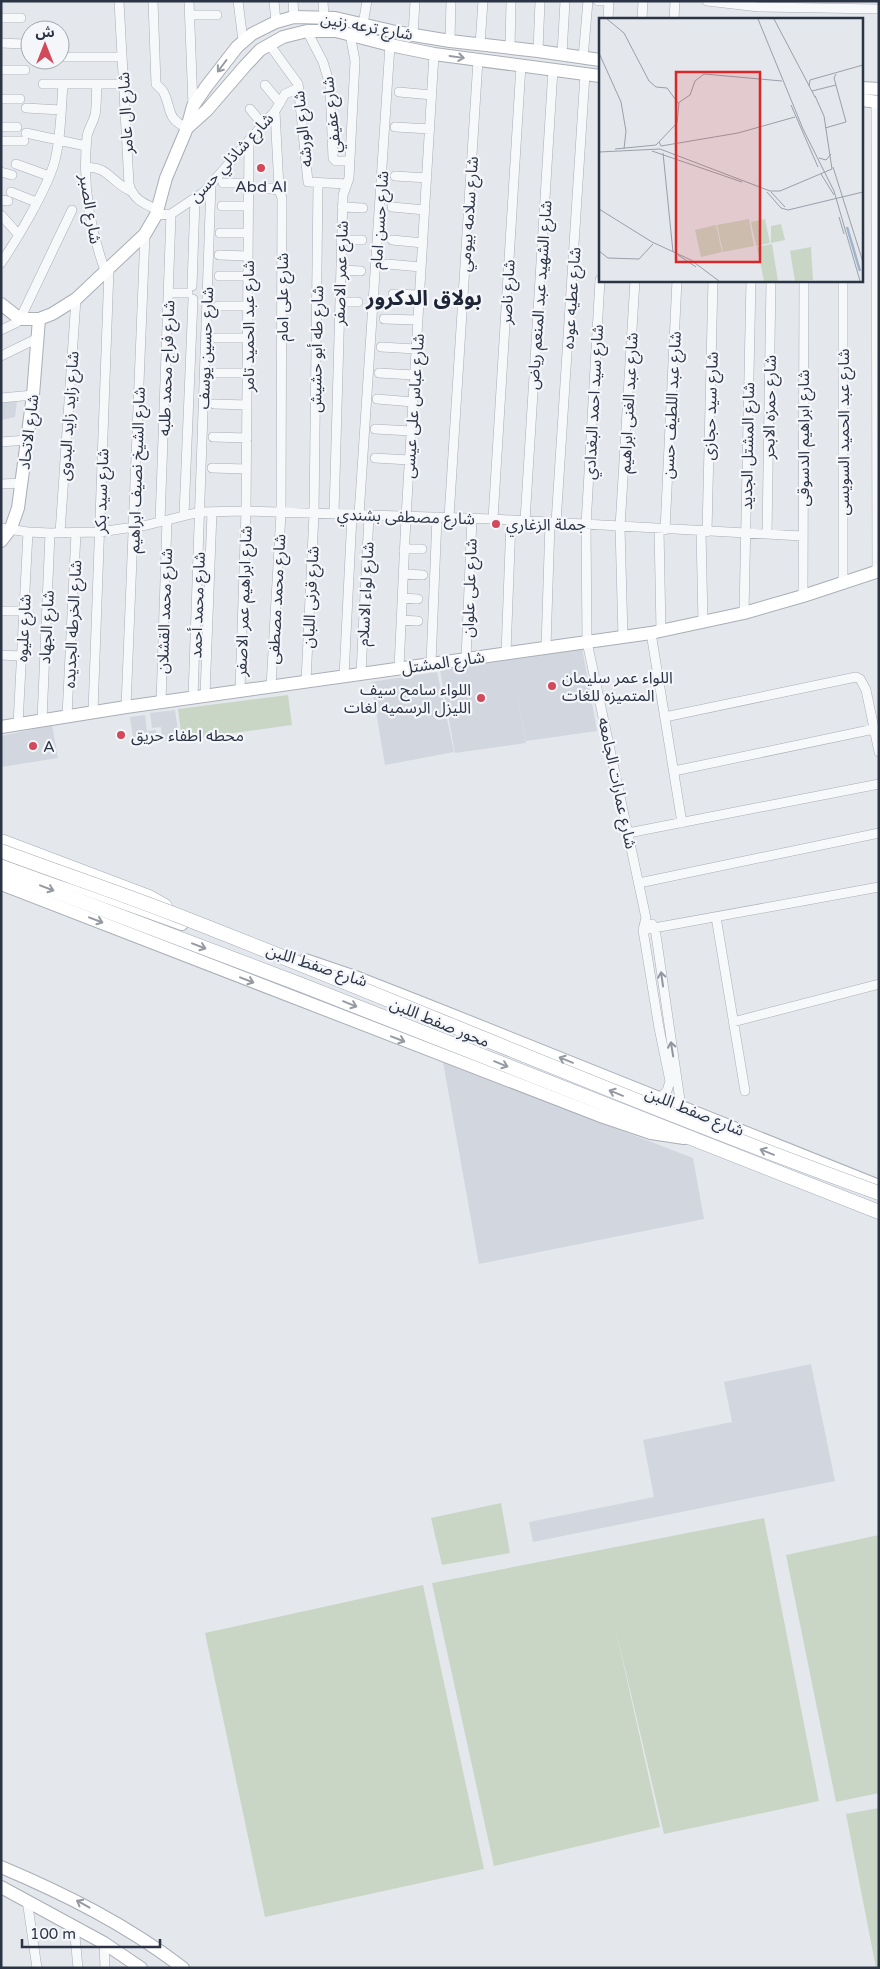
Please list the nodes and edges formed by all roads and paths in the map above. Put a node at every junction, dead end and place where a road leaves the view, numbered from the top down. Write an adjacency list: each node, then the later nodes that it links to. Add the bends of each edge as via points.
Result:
1 (120, 1): 53 (street, شارع ال عامر)
2 (153, 1): 86 (street, via 156,84 164,91 170,115)
3 (189, 1): 26 (street)
4 (238, 1): 42 (street)
5 (274, 1): 36 (street)
6 (293, 1): 28 (street)
7 (323, 1): 29 (street)
8 (367, 1): 37 (street)
9 (415, 1): 40 (street)
10 (451, 1): 41 (street)
11 (483, 1): 47 (street)
12 (511, 1): 48 (street)
13 (540, 1): 49 (street)
14 (565, 1): 51 (street)
15 (588, 1): 54 (street)
16 (598, 1): 17 (street)
17 (609, 1): 32 (street)
18 (643, 1): 33 (street)
19 (675, 1): 34 (street)
20 (707, 1): 21 (street)
21 (736, 3): 22 (street)
22 (759, 4): 23 (street)
23 (796, 5): 24 (street)
24 (839, 6): 25 (street); 35 (street)
25 (878, 6)
26 (190, 15): 27 (street); 77 (street)
27 (217, 15)
28 (294, 17): 29 (street, شارع ترعه زنين); 36 (street, شارع ترعه زنين)
29 (324, 17): 37 (street, شارع ترعه زنين)
30 (1, 18): 31 (street)
31 (21, 18)
32 (608, 18)
33 (642, 18)
34 (674, 18)
35 (844, 18)
36 (276, 22): 42 (street, شارع ترعه زنين)
37 (363, 24): 40 (street, شارع ترعه زنين)
38 (307, 31): 39 (street, شارع ترعه زنين); 45 (street, شارع ترعه زنين); 92 (street, شارع عفيفي, via 324,62 330,85 333,158)
39 (350, 34): 46 (street, شارع ترعه زنين); 92 (street, شارع عمر الاصفر, via 355,58)
40 (413, 35): 41 (street, شارع ترعه زنين)
41 (450, 41): 47 (street, شارع ترعه زنين)
42 (243, 42): 77 (street, شارع ترعه زنين, one-way to 77)
43 (1, 44): 44 (street)
44 (20, 44)
45 (269, 44): 68 (street, شارع الورشه); 86 (street, شارع ترعه زنين)
46 (390, 45): 50 (street, شارع ترعه زنين); 196 (street, شارع حسن امام)
47 (480, 45): 48 (street, شارع ترعه زنين)
48 (510, 48): 49 (street, شارع ترعه زنين)
49 (538, 51): 51 (street, شارع ترعه زنين)
50 (434, 54): 55 (street, شارع ترعه زنين, one-way to 55); 72 (street, شارع عباس على عيسى)
51 (562, 54): 54 (street, شارع ترعه زنين)
52 (70, 57): 53 (street)
53 (122, 57): 66 (street, شارع ال عامر)
54 (583, 58): 56 (street, شارع ترعه زنين)
55 (478, 60): 57 (street, شارع ترعه زنين); 200 (street, شارع سلامه بيومي)
56 (599, 60)
57 (521, 65): 58 (street, شارع ترعه زنين); 202 (street, شارع ناصر)
58 (553, 69): 61 (street, شارع ترعه زنين); 205 (street, شارع الشهيد عبد المنعم رياض)
59 (1, 70): 60 (street)
60 (20, 70)
61 (585, 74): 62 (street, شارع ترعه زنين); 206 (street, شارع عطيه عوده)
62 (599, 76)
63 (43, 84): 64 (street)
64 (63, 84): 65 (street); 81 (street)
65 (97, 84): 66 (street); 91 (street, شارع الصبر, via 95,112)
66 (123, 84): 106 (street, شارع ال عامر)
67 (265, 85): 78 (street)
68 (298, 88): 78 (street, شارع شاذلي حسن, via 285,94); 102 (street, شارع الورشه, via 308,182)
69 (862, 88): 70 (street)
70 (879, 89)
71 (398, 92): 72 (street)
72 (432, 95): 87 (street, شارع عباس على عيسى)
73 (20, 98): 74 (street)
74 (1, 99)
75 (862, 100): 76 (street)
76 (877, 102): 223 (street)
77 (193, 106): 86 (street, شارع ترعه زنين)
78 (278, 107): 82 (street, شارع شاذلي حسن); 105 (street, via 279,188)
79 (26, 108): 81 (street)
80 (250, 109): 82 (street)
81 (61, 110): 88 (street)
82 (263, 125): 89 (street, شارع شاذلي حسن)
83 (1, 127): 84 (street)
84 (17, 127)
85 (395, 127): 87 (street)
86 (187, 128): 117 (street, شارع ترعه زنين, via 166,178)
87 (430, 129): 99 (street, شارع عباس على عيسى)
88 (58, 140): 90 (street, via 25,137); 91 (street); 97 (street)
89 (249, 140): 101 (street, شارع شاذلي حسن); 104 (street, شارع عبد الحميد تامر)
90 (1, 141)
91 (86, 146): 94 (street, شارع الصبر)
92 (350, 161): 103 (street, شارع عمر الاصفر)
93 (16, 164): 97 (street)
94 (84, 168): 106 (street, via 98,167 122,188); 134 (street, شارع الصبر, via 96,247)
95 (1, 172): 96 (street)
96 (12, 175)
97 (49, 176): 109 (street)
98 (395, 176): 99 (street)
99 (427, 178): 116 (street, شارع عباس على عيسى)
100 (224, 183): 104 (street)
101 (211, 184): 108 (street, شارع شاذلي حسن); 189 (street, شارع حسين يوسف)
102 (318, 184): 103 (street); 193 (street, شارع طه أبو حشيش)
103 (347, 184): 112 (street, شارع عمر الاصفر)
104 (249, 185): 105 (street); 111 (street, شارع عبد الحميد تامر)
105 (263, 188): 192 (street, شارع على امام, via 279,190 282,198)
106 (131, 191): 117 (street)
107 (7, 198): 109 (street)
108 (195, 199): 118 (street, شارع شاذلي حسن); 147 (street)
109 (36, 202): 122 (street)
110 (222, 206): 111 (street)
111 (248, 206): 121 (street, شارع عبد الحميد تامر)
112 (342, 207): 114 (street); 124 (street, شارع عمر الاصفر)
113 (392, 207): 116 (street)
114 (363, 208)
115 (72, 210): 156 (street)
116 (425, 210): 127 (street, شارع عباس على عيسى)
117 (157, 212): 118 (street, شارع شاذلي حسن); 123 (street, شارع ترعه زنين)
118 (171, 214): 146 (street, شارع فراج محمد طلبه)
119 (1, 215): 122 (street)
120 (220, 233): 121 (street)
121 (248, 233): 129 (street, شارع عبد الحميد تامر)
122 (18, 234): 130 (street)
123 (145, 234): 134 (street, شارع ترعه زنين); 208 (street, شارع الشيخ نصيف ابراهيم)
124 (341, 240): 125 (street); 133 (street, شارع عمر الاصفر)
125 (362, 240)
126 (392, 240): 127 (street)
127 (423, 243): 132 (street, شارع عباس على عيسى)
128 (219, 255): 129 (street)
129 (248, 256): 137 (street, شارع عبد الحميد تامر)
130 (1, 263)
131 (387, 264): 132 (street)
132 (421, 267): 149 (street, شارع عباس على عيسى)
133 (340, 270): 135 (street); 151 (street, شارع عمر الاصفر)
134 (107, 271): 150 (street, شارع ترعه زنين); 213 (street, شارع سيد بكر)
135 (361, 271)
136 (219, 276): 137 (street)
137 (248, 276): 155 (street, شارع عبد الحميد تامر)
138 (600, 281): 207 (street, شارع سيد احمد البغدادي)
139 (635, 281): 209 (street, شارع عبد الغنى ابراهيم)
140 (677, 281): 211 (street, شارع عبد اللطيف حسن)
141 (713, 281): 214 (street, شارع سيد حجازى)
142 (751, 281): 217 (street, شارع المشتل الجديد)
143 (771, 281): 218 (street, شارع حمزه الابحر)
144 (804, 281): 219 (street, شارع ابراهيم الدسوقى)
145 (843, 281): 226 (street, شارع عبد الحميد السويسى)
146 (168, 293): 147 (street); 204 (street, شارع فراج محمد طلبه)
147 (191, 293): 195 (street)
148 (392, 294): 149 (street)
149 (419, 296): 159 (street, شارع عباس على عيسى)
150 (76, 299): 157 (street, شارع ترعه زنين); 215 (street, شارع زايد زايد البدوى)
151 (340, 302): 152 (street); 194 (street, شارع عمر الاصفر)
152 (358, 302)
153 (1, 304): 156 (street)
154 (218, 306): 155 (street)
155 (248, 306): 163 (street, شارع عبد الحميد تامر)
156 (20, 319): 157 (street, شارع ترعه زنين); 160 (street)
157 (39, 319): 161 (street, شارع الاتحاد)
158 (384, 319): 159 (street)
159 (418, 320): 165 (street, شارع عباس على عيسى)
160 (1, 330)
161 (38, 338): 166 (street); 171 (street, شارع الاتحاد)
162 (216, 338): 163 (street)
163 (247, 338): 169 (street, شارع عبد الحميد تامر)
164 (381, 347): 165 (street)
165 (416, 349): 170 (street, شارع عباس على عيسى)
166 (1, 356)
167 (215, 373): 169 (street)
168 (379, 373): 170 (street)
169 (247, 374): 176 (street, شارع عبد الحميد تامر)
170 (414, 375): 174 (street, شارع عباس على عيسى)
171 (33, 395): 172 (street); 181 (street, شارع الاتحاد)
172 (1, 398)
173 (377, 399): 174 (street)
174 (413, 402): 178 (street, شارع عباس على عيسى)
175 (214, 404): 176 (street)
176 (247, 405): 180 (street, شارع عبد الحميد تامر)
177 (375, 429): 178 (street)
178 (411, 432): 184 (street, شارع عباس على عيسى)
179 (213, 437): 180 (street)
180 (247, 438): 186 (street, شارع عبد الحميد تامر)
181 (27, 440): 182 (street); 187 (street, شارع الاتحاد)
182 (1, 442)
183 (375, 458): 184 (street)
184 (409, 460): 198 (street, شارع عباس على عيسى)
185 (212, 468): 186 (street)
186 (246, 468): 191 (street, شارع عبد الحميد تامر)
187 (22, 483): 188 (street); 210 (street, شارع الاتحاد, via 18,508)
188 (1, 484)
189 (200, 512): 190 (street, شارع مصطفى بشندي); 195 (street, شارع مصطفى بشندي); 251 (street, شارع محمد أحمد)
190 (212, 512): 191 (street, شارع مصطفى بشندي); 251 (street)
191 (246, 512): 192 (street, شارع مصطفى بشندي); 250 (street, شارع ابراهيم عمر الاصفر)
192 (281, 513): 193 (street, شارع مصطفى بشندي); 249 (street, شارع محمد مصطفى)
193 (314, 514): 194 (street, شارع مصطفى بشندي); 248 (street, شارع قرنى اللبان)
194 (334, 514): 196 (street, شارع مصطفى بشندي)
195 (184, 515): 204 (street, شارع مصطفى بشندي)
196 (355, 515): 197 (street, شارع مصطفى بشندي); 247 (street, شارع حسن امام)
197 (369, 516): 198 (street, شارع مصطفى بشندي); 246 (street, شارع لواء الاسلام)
198 (406, 517): 199 (street, شارع مصطفى بشندي); 221 (street, شارع عباس على عيسى)
199 (438, 517): 200 (street, شارع مصطفى بشندي); 244 (street)
200 (449, 517): 201 (street, شارع مصطفى بشندي)
201 (472, 518): 202 (street, شارع مصطفى بشندي); 243 (street, شارع على علوان)
202 (493, 519): 203 (street, شارع مصطفى بشندي)
203 (512, 520): 205 (street, شارع مصطفى بشندي); 240 (street)
204 (163, 521): 208 (street, شارع مصطفى بشندي); 252 (street, شارع محمد القشلان)
205 (525, 521): 206 (street, شارع مصطفى بشندي)
206 (553, 523): 207 (street, شارع مصطفى بشندي); 239 (street, شارع عطيه عوده)
207 (586, 525): 209 (street, شارع مصطفى بشندي); 238 (street, شارع سيد احمد البغدادي)
208 (133, 527): 213 (street, شارع مصطفى بشندي); 253 (street, شارع الشيخ نصيف ابراهيم)
209 (620, 527): 211 (street, شارع مصطفى بشندي); 237 (street, شارع عبد الغنى ابراهيم)
210 (6, 528): 212 (street, شارع مصطفى بشندي); 220 (street, شارع الاتحاد)
211 (662, 529): 214 (street, شارع مصطفى بشندي); 236 (street, شارع عبد اللطيف حسن)
212 (28, 532): 215 (street, شارع مصطفى بشندي); 231 (street, شارع عليوه)
213 (100, 532): 216 (street, شارع مصطفى بشندي); 254 (street, شارع سيد بكر)
214 (704, 532): 217 (street, شارع مصطفى بشندي); 235 (street, شارع سيد حجازى)
215 (55, 533): 216 (street, شارع مصطفى بشندي); 257 (street, شارع الجهاد)
216 (76, 533): 255 (street, شارع الخرطه الجديده)
217 (744, 534): 218 (street, شارع مصطفى بشندي); 232 (street, شارع المشتل الجديد)
218 (767, 534): 219 (street, شارع مصطفى بشندي)
219 (802, 536): 227 (street, شارع ابراهيم الدسوقى)
220 (1, 541)
221 (404, 548): 222 (street); 224 (street, شارع عباس على عيسى)
222 (422, 549)
223 (878, 572): 226 (street, شارع المشتل)
224 (403, 574): 225 (street); 228 (street, شارع عباس على عيسى)
225 (422, 575)
226 (843, 584): 227 (street, شارع المشتل)
227 (803, 596): 232 (street, شارع المشتل)
228 (402, 598): 229 (street); 233 (street, شارع عباس على عيسى)
229 (418, 599)
230 (1, 611): 231 (street)
231 (24, 611): 242 (street, شارع عليوه)
232 (744, 613): 235 (street, شارع المشتل)
233 (401, 620): 234 (street); 245 (street, شارع عباس على عيسى)
234 (418, 621)
235 (703, 622): 236 (street, شارع المشتل)
236 (656, 632): 237 (street, شارع المشتل); 256 (street, شارع عبد اللطيف حسن)
237 (623, 637): 238 (street, شارع المشتل)
238 (588, 645): 239 (street, شارع المشتل); 266 (street, شارع عمارات الجامعه)
239 (546, 648): 240 (street, شارع المشتل)
240 (506, 653): 243 (street, شارع المشتل)
241 (1, 655): 242 (street)
242 (21, 656): 258 (street, شارع عليوه)
243 (466, 658): 244 (street, شارع المشتل)
244 (431, 663): 245 (street, شارع المشتل)
245 (398, 668): 246 (street, شارع المشتل)
246 (361, 673): 247 (street, شارع المشتل)
247 (344, 676): 248 (street, شارع المشتل)
248 (306, 681): 249 (street, شارع المشتل)
249 (271, 686): 250 (street, شارع المشتل)
250 (240, 690): 251 (street, شارع المشتل)
251 (199, 696): 252 (street, شارع المشتل)
252 (161, 702): 253 (street, شارع المشتل)
253 (126, 706): 254 (street, شارع المشتل)
254 (93, 712): 255 (street, شارع المشتل)
255 (67, 716): 257 (street, شارع المشتل)
256 (665, 717): 260 (street, via 856,677 864,683); 262 (street, شارع عبد اللطيف حسن)
257 (42, 720): 258 (street, شارع المشتل)
258 (18, 724): 259 (street, شارع المشتل)
259 (1, 727)
260 (874, 729): 261 (street); 262 (street)
261 (879, 752)
262 (674, 771): 264 (street, شارع عبد اللطيف حسن)
263 (879, 784): 264 (street)
264 (682, 823): 266 (street)
265 (879, 833): 271 (street)
266 (628, 834): 271 (street, شارع عمارات الجامعه)
267 (1, 841): 274 (main road, bridge, via 149,897)
268 (1, 851): 274 (main road, محور صفط اللبن, bridge)
269 (1, 859): 282 (street, شارع صفط اللبن, one-way to 269, via 358,978 184,924)
270 (1, 870): 284 (main road, محور صفط اللبن, one-way to 284)
271 (639, 883): 276 (street, شارع عمارات الجامعه)
272 (1, 884): 284 (street, one-way to 284, via 651,1133)
273 (879, 887): 275 (street)
274 (178, 916): 286 (main road, محور صفط اللبن, one-way to 274, bridge, via 614,1092)
275 (716, 917): 277 (street); 280 (street)
276 (646, 918): 277 (street); 278 (street, شارع عمارات الجامعه)
277 (655, 928): 278 (street); 283 (street, one-way to 277)
278 (643, 930): 282 (street, شارع عمارات الجامعه, via 670,1081 668,1091)
279 (879, 984): 280 (street)
280 (733, 1022): 281 (street)
281 (745, 1091)
282 (660, 1098): 283 (street, شارع صفط اللبن)
283 (681, 1107): 285 (street, شارع صفط اللبن)
284 (692, 1139): 287 (main road, محور صفط اللبن)
285 (879, 1186)
286 (879, 1193)
287 (879, 1212)
288 (1, 1866): 297 (street, one-way to 288, via 157,1948 57,1890)
289 (1, 1887): 290 (street)
290 (27, 1900): 291 (street); 294 (street)
291 (74, 1926): 292 (street); 295 (street)
292 (104, 1943): 293 (street); 296 (street)
293 (137, 1966)
294 (37, 1968)
295 (78, 1968)
296 (104, 1968)
297 (183, 1968)

